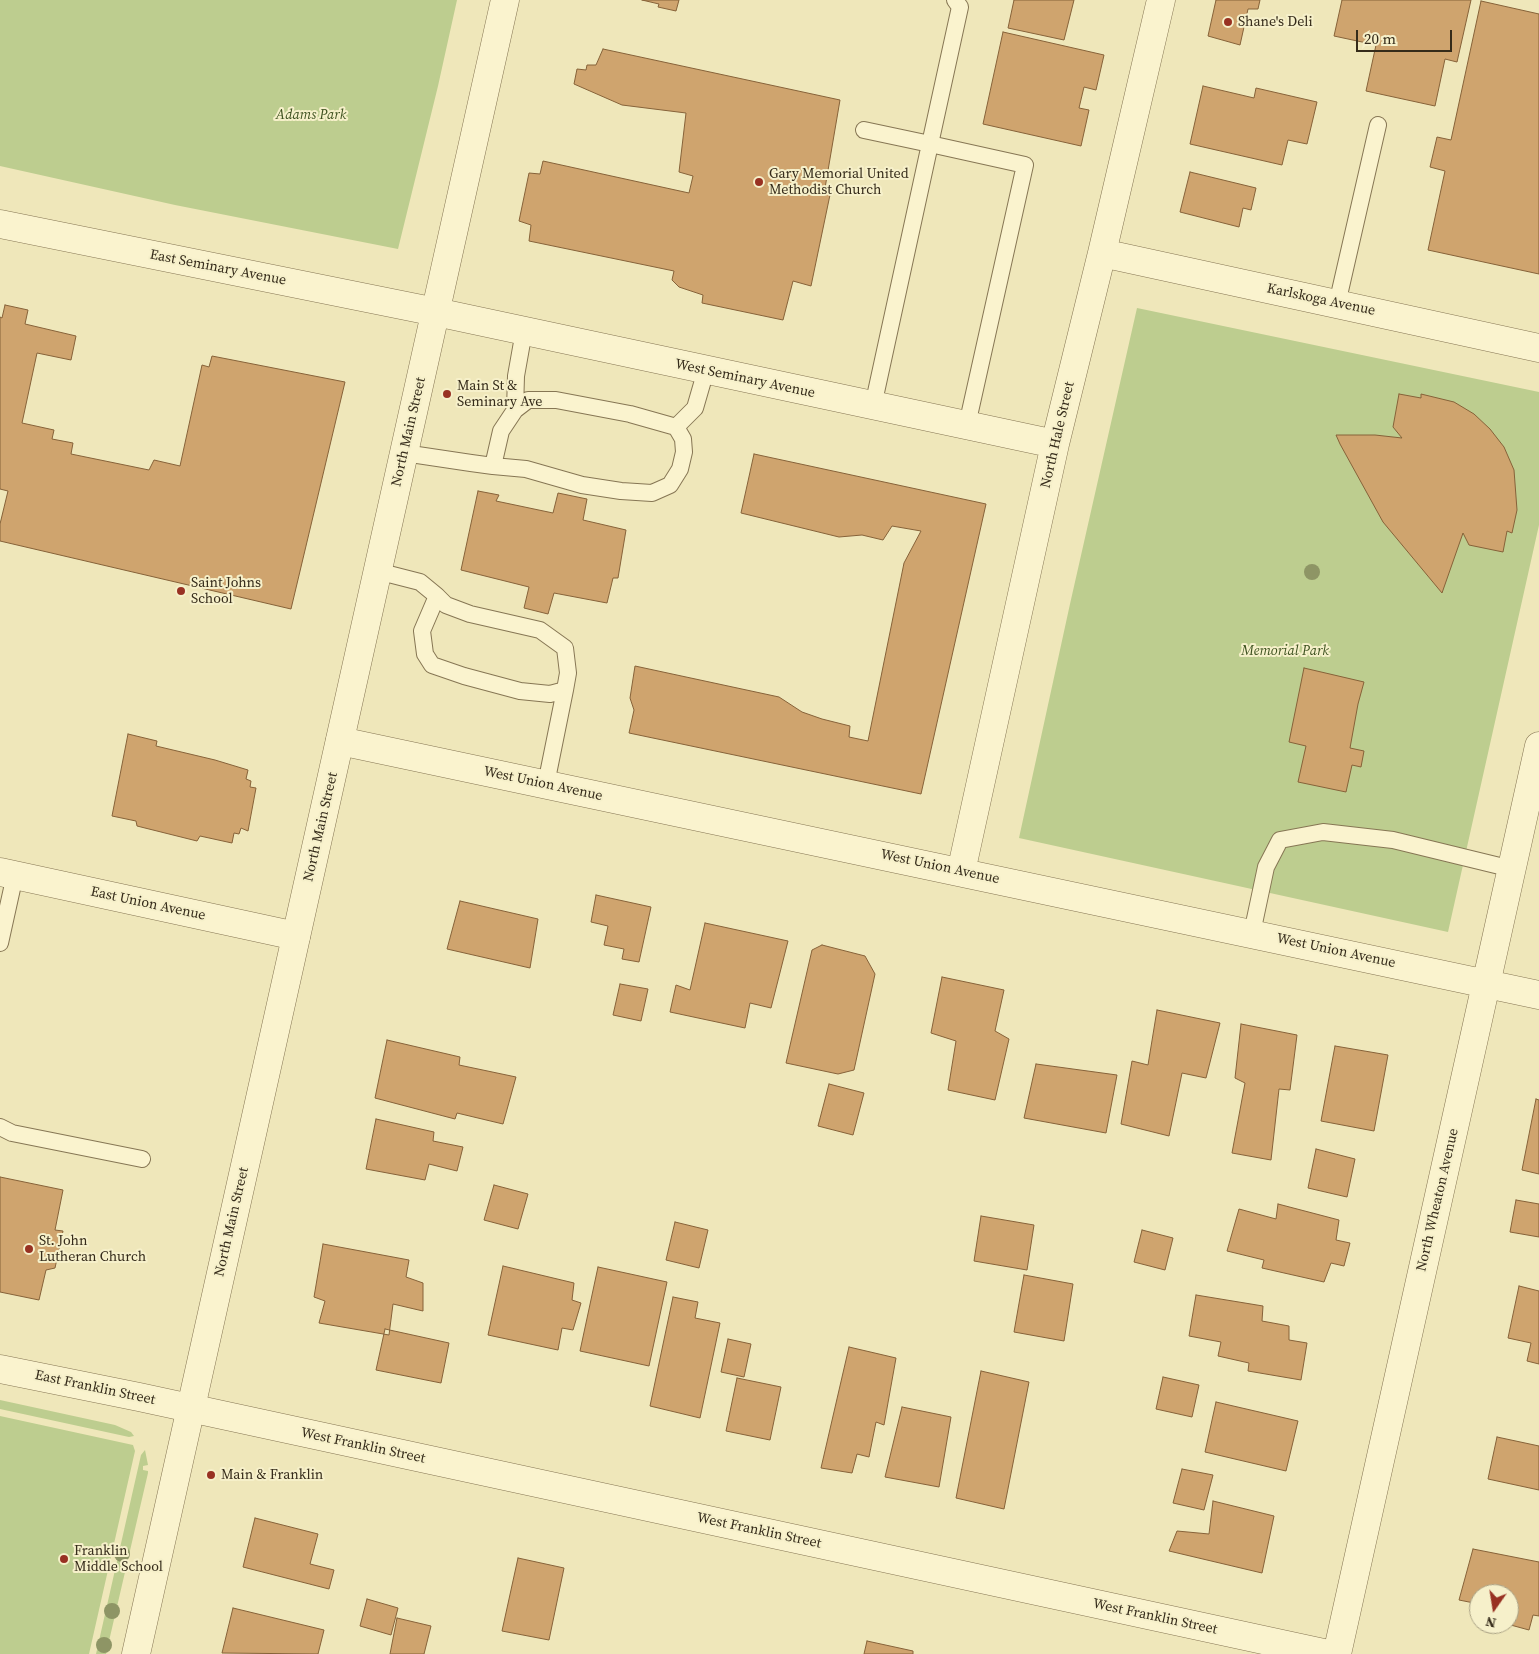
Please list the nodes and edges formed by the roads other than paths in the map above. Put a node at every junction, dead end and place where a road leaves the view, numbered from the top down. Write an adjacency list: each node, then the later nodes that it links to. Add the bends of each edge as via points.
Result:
1 (505, 0): 10 (street, North Main Street)
2 (955, 0): 6 (lane, via 960,6)
3 (1161, 0): 8 (street, North Hale Street)
4 (1378, 124): 9 (lane)
5 (864, 130): 6 (lane)
6 (930, 144): 14 (lane); 16 (lane, via 1025,165)
7 (0, 224): 10 (street, East Seminary Avenue)
8 (1102, 253): 9 (street, Karlskoga Avenue); 18 (street, North Hale Street)
9 (1337, 304): 12 (street, Karlskoga Avenue)
10 (436, 312): 11 (street, West Seminary Avenue); 19 (street, North Main Street)
11 (524, 331): 13 (street, West Seminary Avenue); 15 (lane, via 516,376)
12 (1539, 348)
13 (706, 370): 14 (street, West Seminary Avenue); 17 (lane, via 694,408)
14 (873, 406): 16 (street, West Seminary Avenue)
15 (515, 410): 17 (lane, via 528,400 556,400 630,414); 20 (lane, via 501,430)
16 (967, 425): 18 (street, West Seminary Avenue)
17 (676, 427): 20 (lane, via 683,438 680,469 670,485 652,493 582,485 526,470)
18 (1055, 444): 28 (street, North Hale Street)
19 (404, 453): 20 (lane); 21 (street, North Main Street)
20 (493, 466)
21 (378, 571): 22 (lane, via 420,582); 24 (street, North Main Street)
22 (437, 596): 23 (lane, via 446,604 470,614 540,630 565,648 568,673); 23 (lane, via 422,631 424,654 432,665 520,691 550,694)
23 (565, 690): 26 (lane)
24 (340, 741): 26 (street, West Union Avenue); 31 (street, North Main Street)
25 (1539, 746): 27 (street, North Wheaton Avenue)
26 (546, 784): 28 (street, West Union Avenue)
27 (1512, 869): 30 (lane, via 1385,839 1323,832 1280,840 1266,866); 33 (street, North Wheaton Avenue)
28 (961, 872): 30 (street, West Union Avenue)
29 (8, 874): 31 (street, East Union Avenue); 32 (lane)
30 (1252, 933): 33 (street, West Union Avenue)
31 (296, 936): 38 (street, North Main Street)
32 (0, 943)
33 (1486, 983): 34 (street, West Union Avenue); 41 (street, North Wheaton Avenue)
34 (1539, 995)
35 (0, 1127): 36 (lane, via 12,1133)
36 (142, 1159)
37 (0, 1369): 38 (street, East Franklin Street)
38 (191, 1408): 39 (street, North Main Street); 40 (street, West Franklin Street)
39 (136, 1654)
40 (1328, 1654)
41 (1337, 1654)

